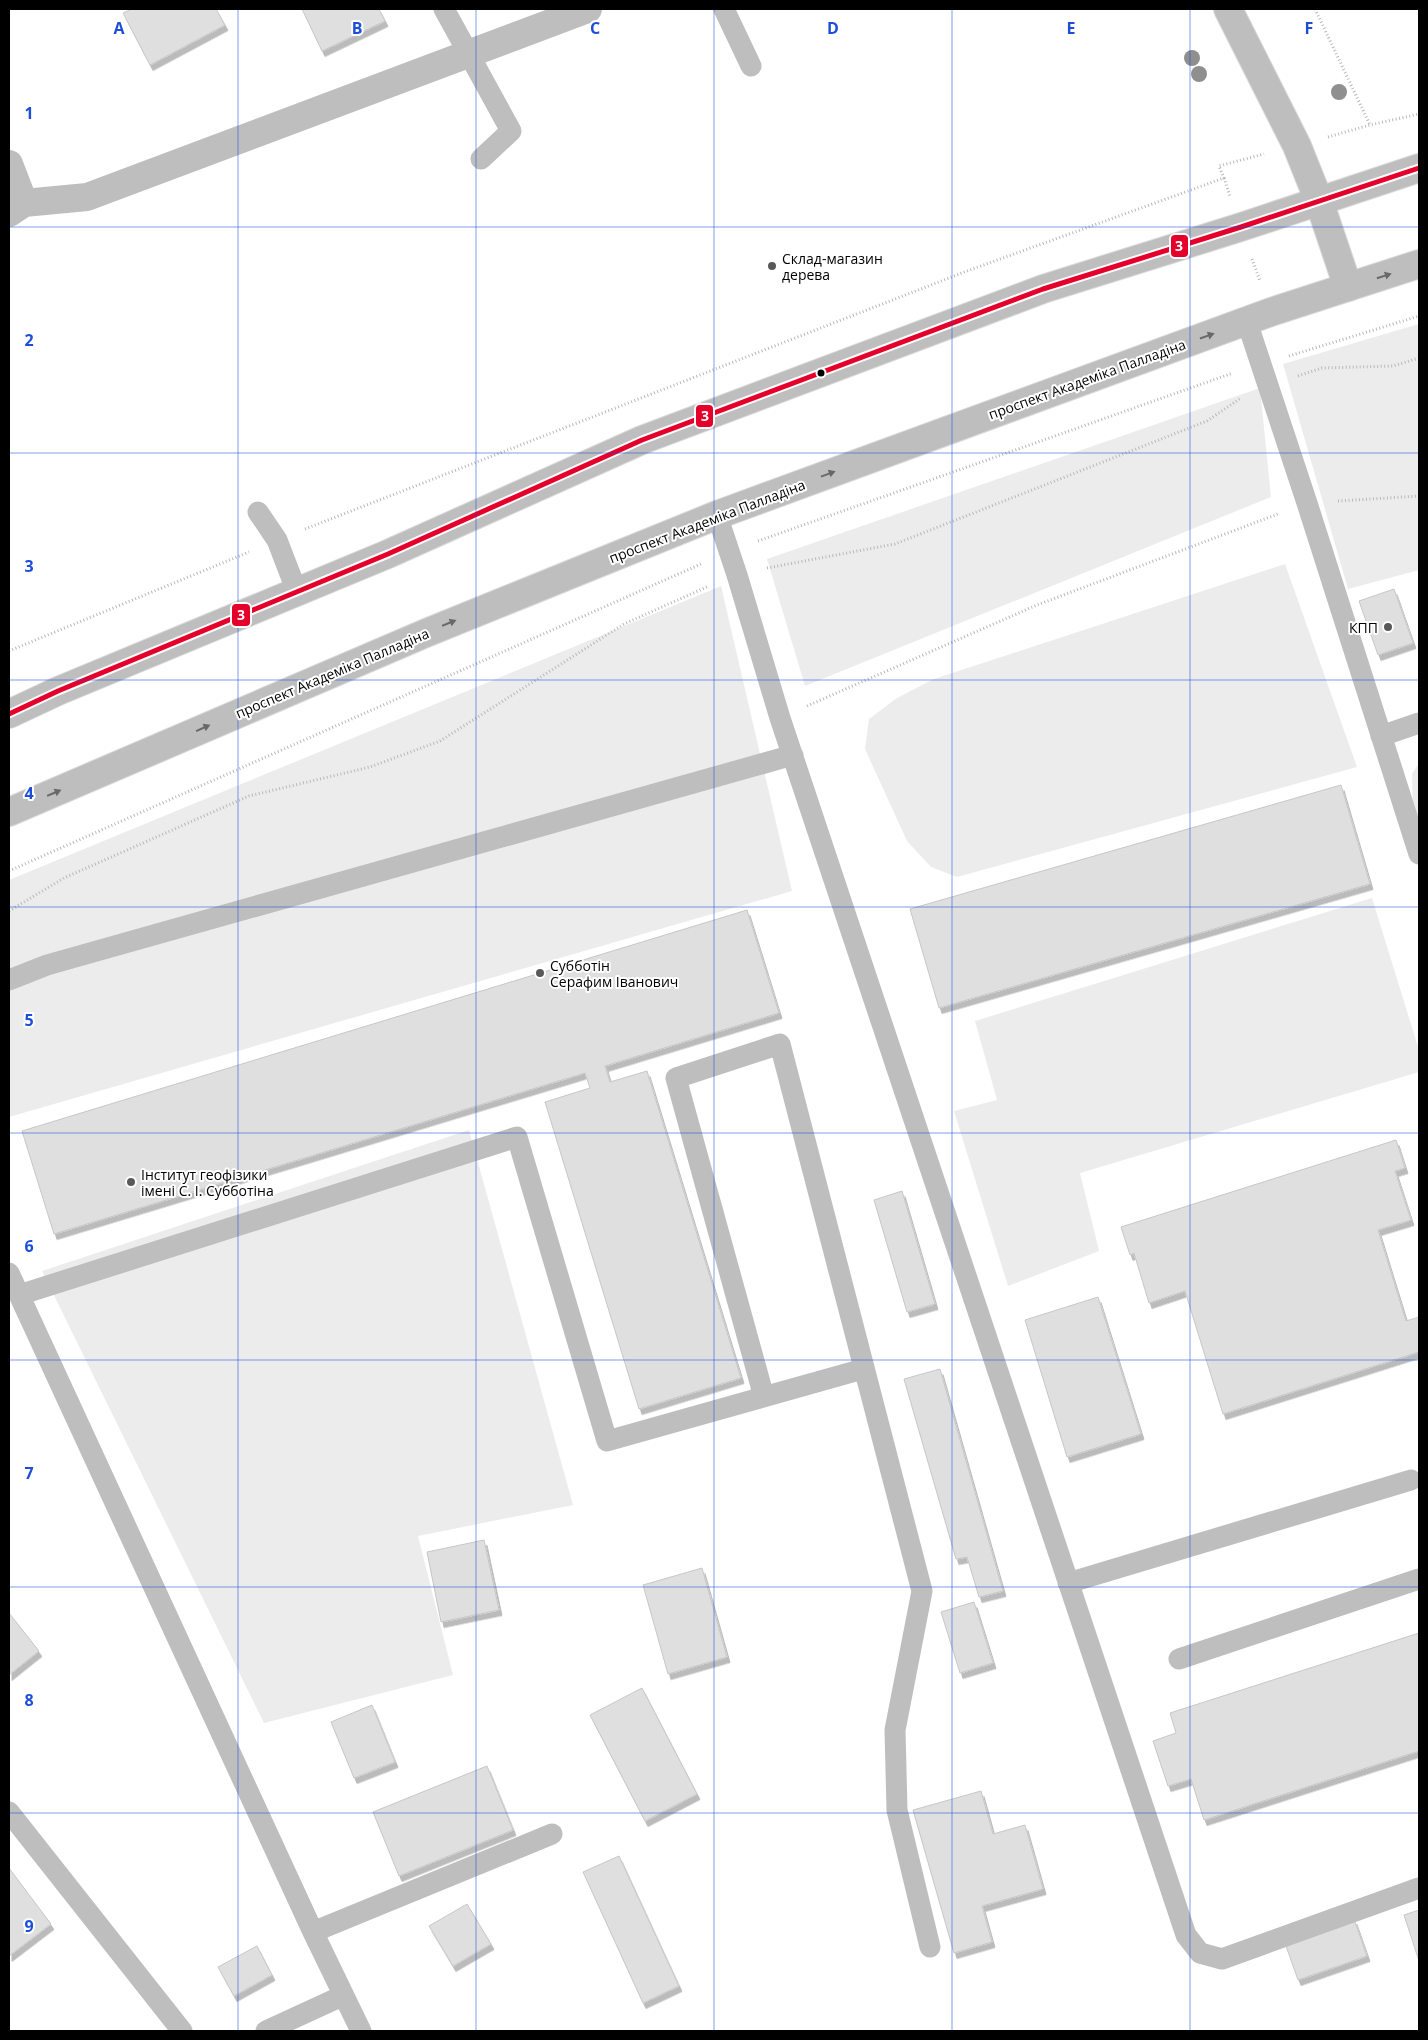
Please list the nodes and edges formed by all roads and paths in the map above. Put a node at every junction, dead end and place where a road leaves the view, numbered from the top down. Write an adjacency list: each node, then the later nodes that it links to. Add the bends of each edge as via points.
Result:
1 (444, 9): 6 (lane)
2 (588, 9): 6 (main road)
3 (724, 9): 7 (lane)
4 (1228, 9): 10 (main road)
5 (1315, 9): 9 (path)
6 (468, 52): 11 (lane, via 512,131); 16 (main road, via 87,197)
7 (751, 66)
8 (1419, 114): 9 (path)
9 (1370, 125): 10 (path)
10 (1297, 146): 14 (path, via 1219,166); 15 (main road)
11 (481, 158)
12 (9, 164): 16 (main road)
13 (1419, 168): 15 (main road)
14 (1224, 178): 17 (path); 30 (path, via 967,271)
15 (1319, 201): 17 (main road); 19 (main road)
16 (16, 208)
17 (1241, 227): 21 (path); 34 (main road, via 1043,289 642,440)
18 (1419, 264): 19 (main road, проспект Академіка Палладіна, one-way to 18)
19 (1348, 287): 21 (main road, проспект Академіка Палладіна)
20 (1419, 316): 21 (path, via 1287,356)
21 (1259, 317): 23 (lane); 29 (main road, проспект Академіка Палладіна, one-way to 21)
22 (1419, 358): 24 (path, via 1393,366 1322,368)
23 (1260, 364): 27 (lane); 31 (path)
24 (1294, 377)
25 (1246, 395): 32 (path, via 1207,421 895,544)
26 (1419, 496): 27 (path)
27 (1307, 503): 37 (path, via 1037,605); 39 (lane)
28 (258, 512): 30 (lane)
29 (717, 515): 31 (lane); 41 (main road, проспект Академіка Палладіна, one-way to 29, via 426,633)
30 (277, 540): 34 (lane); 35 (path)
31 (729, 551): 37 (lane); 43 (path)
32 (763, 568)
33 (711, 585): 44 (path, via 624,624 440,740 370,767 249,796 64,878)
34 (297, 592): 36 (main road)
35 (9, 650)
36 (9, 714)
37 (780, 718): 40 (lane)
38 (1419, 723): 39 (lane)
39 (1381, 736): 42 (lane)
40 (793, 755): 45 (lane, via 47,965); 52 (lane)
41 (9, 812)
42 (1419, 854)
43 (9, 870)
44 (9, 911)
45 (9, 980)
46 (9, 1273): 47 (lane)
47 (19, 1296): 49 (lane, via 516,1137 606,1441); 57 (lane)
48 (863, 1369): 49 (lane); 49 (lane, via 780,1044 676,1078); 58 (lane, via 922,1592 896,1730 896,1801)
49 (764, 1397)
50 (1411, 1480): 52 (lane)
51 (1419, 1579): 53 (lane)
52 (1068, 1583): 56 (lane, via 1186,1935 1200,1953 1222,1959)
53 (1179, 1659)
54 (9, 1812): 60 (lane)
55 (552, 1834): 57 (lane)
56 (1419, 1888)
57 (313, 1932): 59 (lane)
58 (930, 1947)
59 (342, 1996): 61 (lane); 62 (lane)
60 (182, 2031)
61 (266, 2031)
62 (360, 2031)

